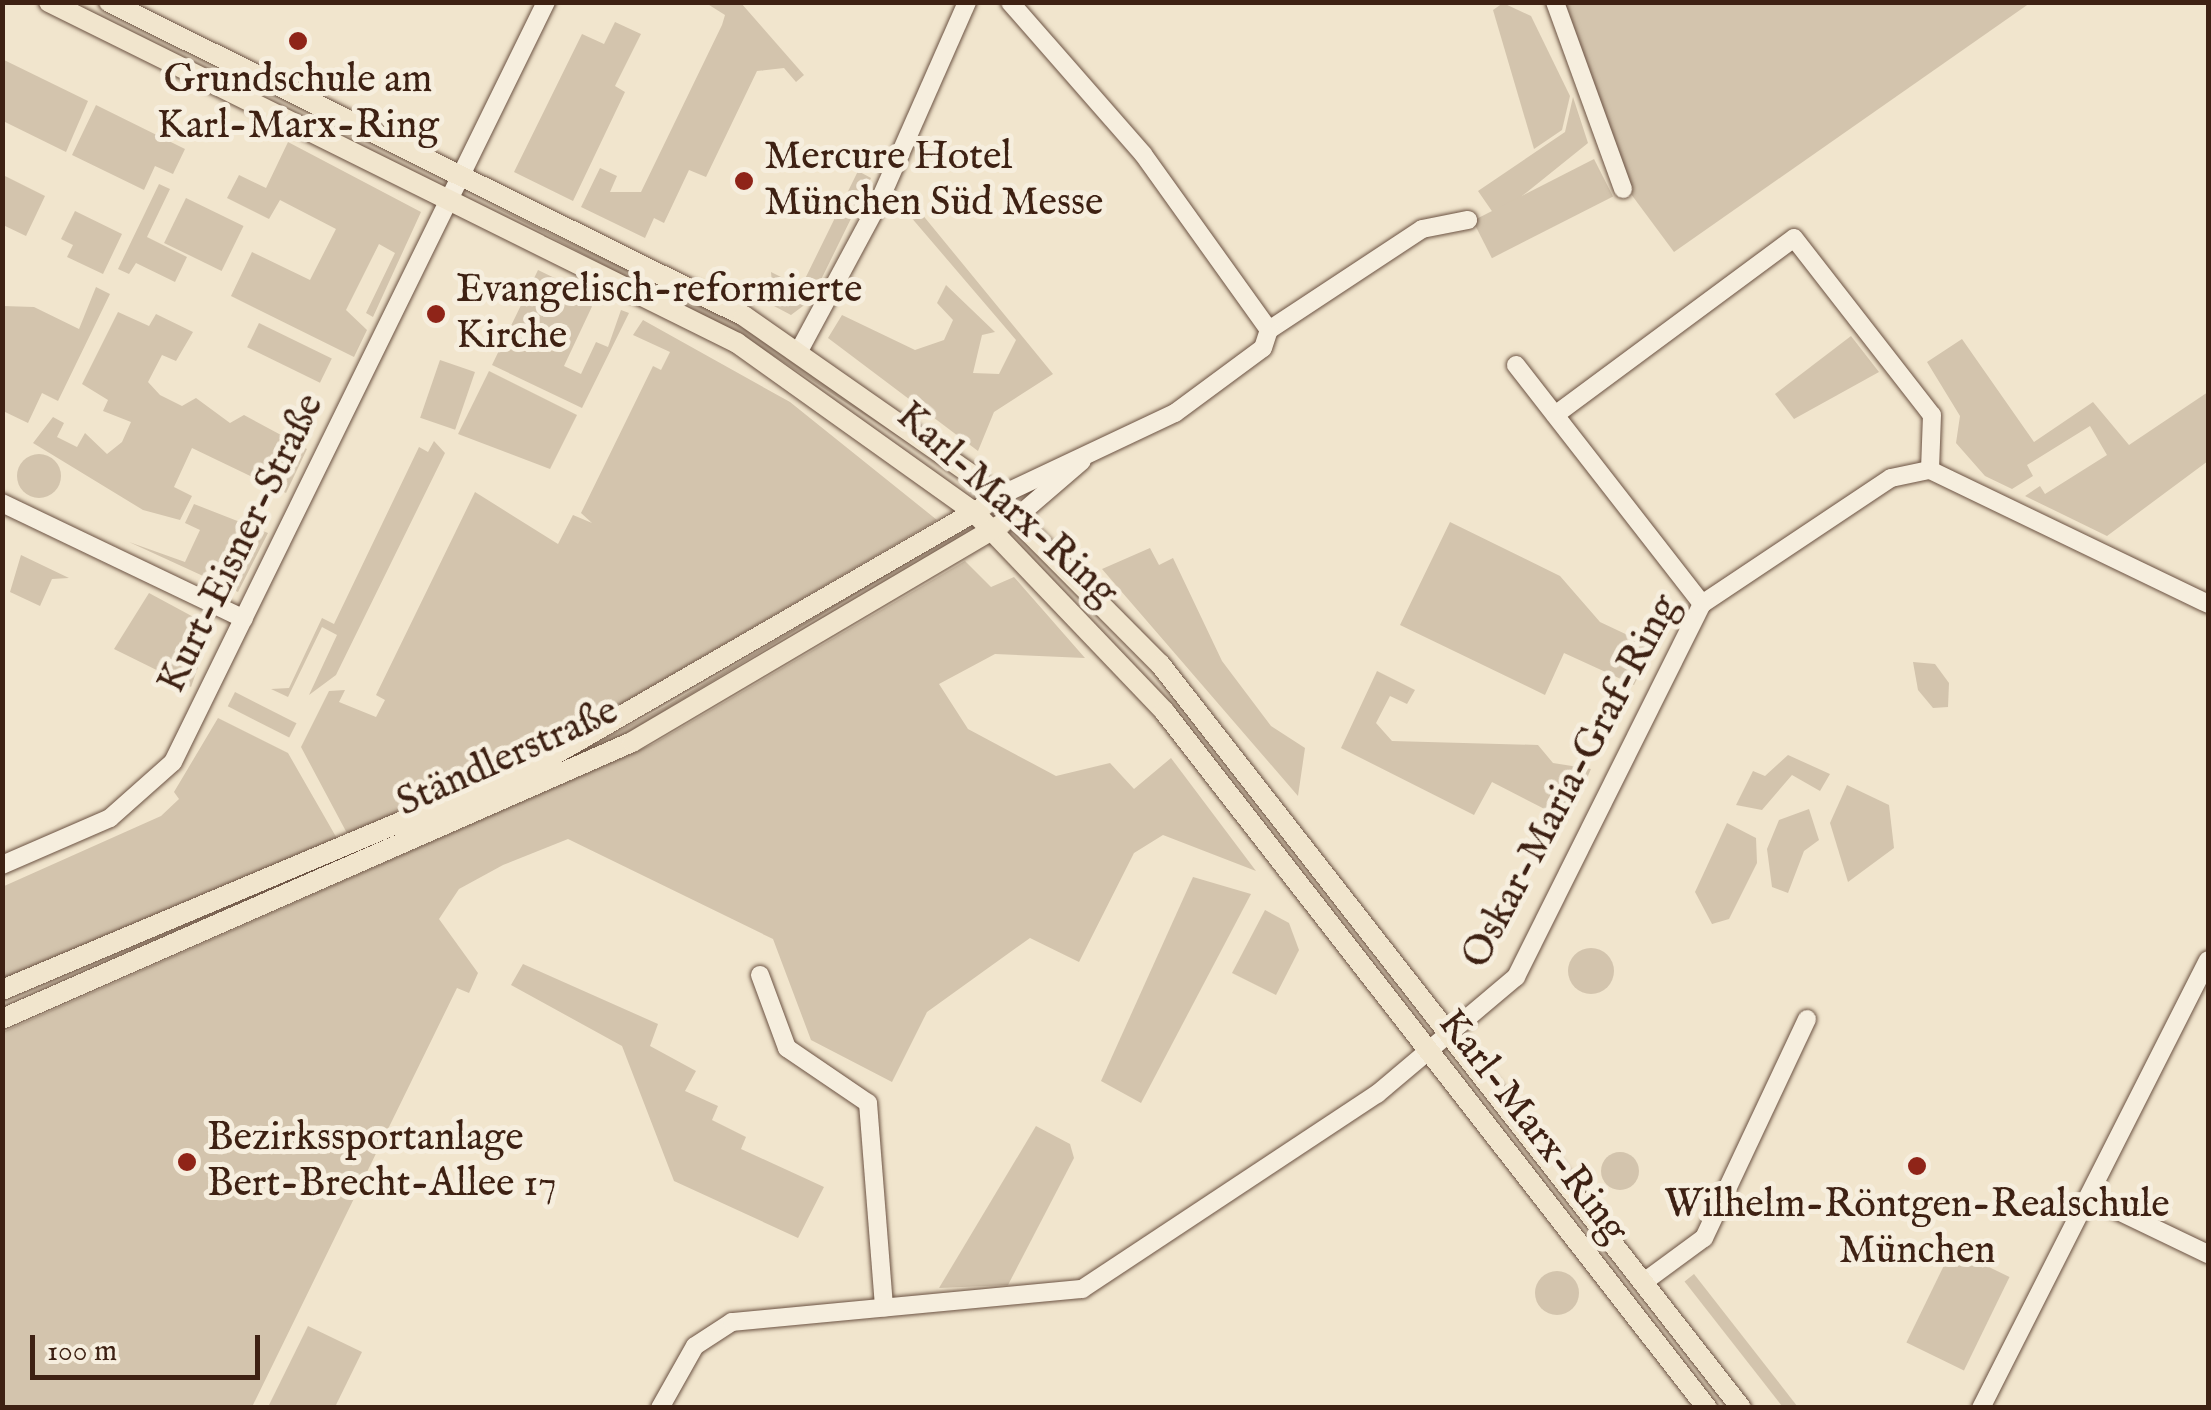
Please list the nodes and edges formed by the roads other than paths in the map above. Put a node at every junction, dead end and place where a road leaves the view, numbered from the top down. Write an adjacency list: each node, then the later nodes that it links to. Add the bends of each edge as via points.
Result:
1 (49, 2): 9 (main road, Karl-Marx-Ring)
2 (109, 2): 7 (main road, Karl-Marx-Ring)
3 (546, 2): 7 (street, Kurt-Eisner-Straße)
4 (967, 2): 12 (street, via 878,204)
5 (1010, 2): 11 (street, via 1143,154)
6 (1554, 2): 8 (street)
7 (461, 175): 9 (street, Kurt-Eisner-Straße); 12 (main road, Karl-Marx-Ring)
8 (1623, 189)
9 (450, 199): 19 (main road, Karl-Marx-Ring, via 737,343 858,421); 24 (street, Kurt-Eisner-Straße)
10 (1468, 220): 11 (street, via 1422,229)
11 (1270, 330): 15 (street, via 1263,348 1174,413)
12 (800, 350): 17 (main road, Karl-Marx-Ring)
13 (1516, 364): 14 (street)
14 (1555, 414): 16 (street, via 1794,238 1924,401 1936,432); 22 (street)
15 (1090, 454): 17 (street); 20 (street)
16 (1930, 470): 22 (street, Oskar-Maria-Graf-Ring, via 1853,500); 23 (street)
17 (998, 498): 19 (main road, Ständlerstraße); 20 (main road, Karl-Marx-Ring)
18 (2, 502): 24 (street)
19 (975, 513): 21 (main road, Karl-Marx-Ring); 28 (main road, Ständlerstraße, via 538,764)
20 (1018, 516): 21 (main road, Ständlerstraße); 31 (main road, Karl-Marx-Ring, via 1160,664)
21 (993, 530): 30 (main road, Ständlerstraße, via 632,742); 32 (main road, Karl-Marx-Ring, via 1164,711)
22 (1702, 604): 31 (street, Oskar-Maria-Graf-Ring, via 1516,977)
23 (2208, 604)
24 (244, 619): 25 (street, Kurt-Eisner-Straße, via 160,780 110,818)
25 (2, 865)
26 (2208, 960): 33 (street)
27 (760, 975): 36 (street, via 786,1048 868,1103)
28 (2, 990)
29 (1807, 1018): 35 (street, via 1704,1238)
30 (2, 1019)
31 (1450, 1036): 32 (street, Oskar-Maria-Graf-Ring); 35 (main road, Karl-Marx-Ring)
32 (1429, 1052): 36 (street, Oskar-Maria-Graf-Ring, via 1085,1288); 38 (main road, Karl-Marx-Ring)
33 (2090, 1197): 34 (street); 40 (street)
34 (2208, 1254)
35 (1644, 1282): 39 (main road, Karl-Marx-Ring)
36 (884, 1307): 37 (street, Oskar-Maria-Graf-Ring, via 732,1322 694,1346)
37 (660, 1408)
38 (1706, 1408)
39 (1741, 1408)
40 (1982, 1408)

